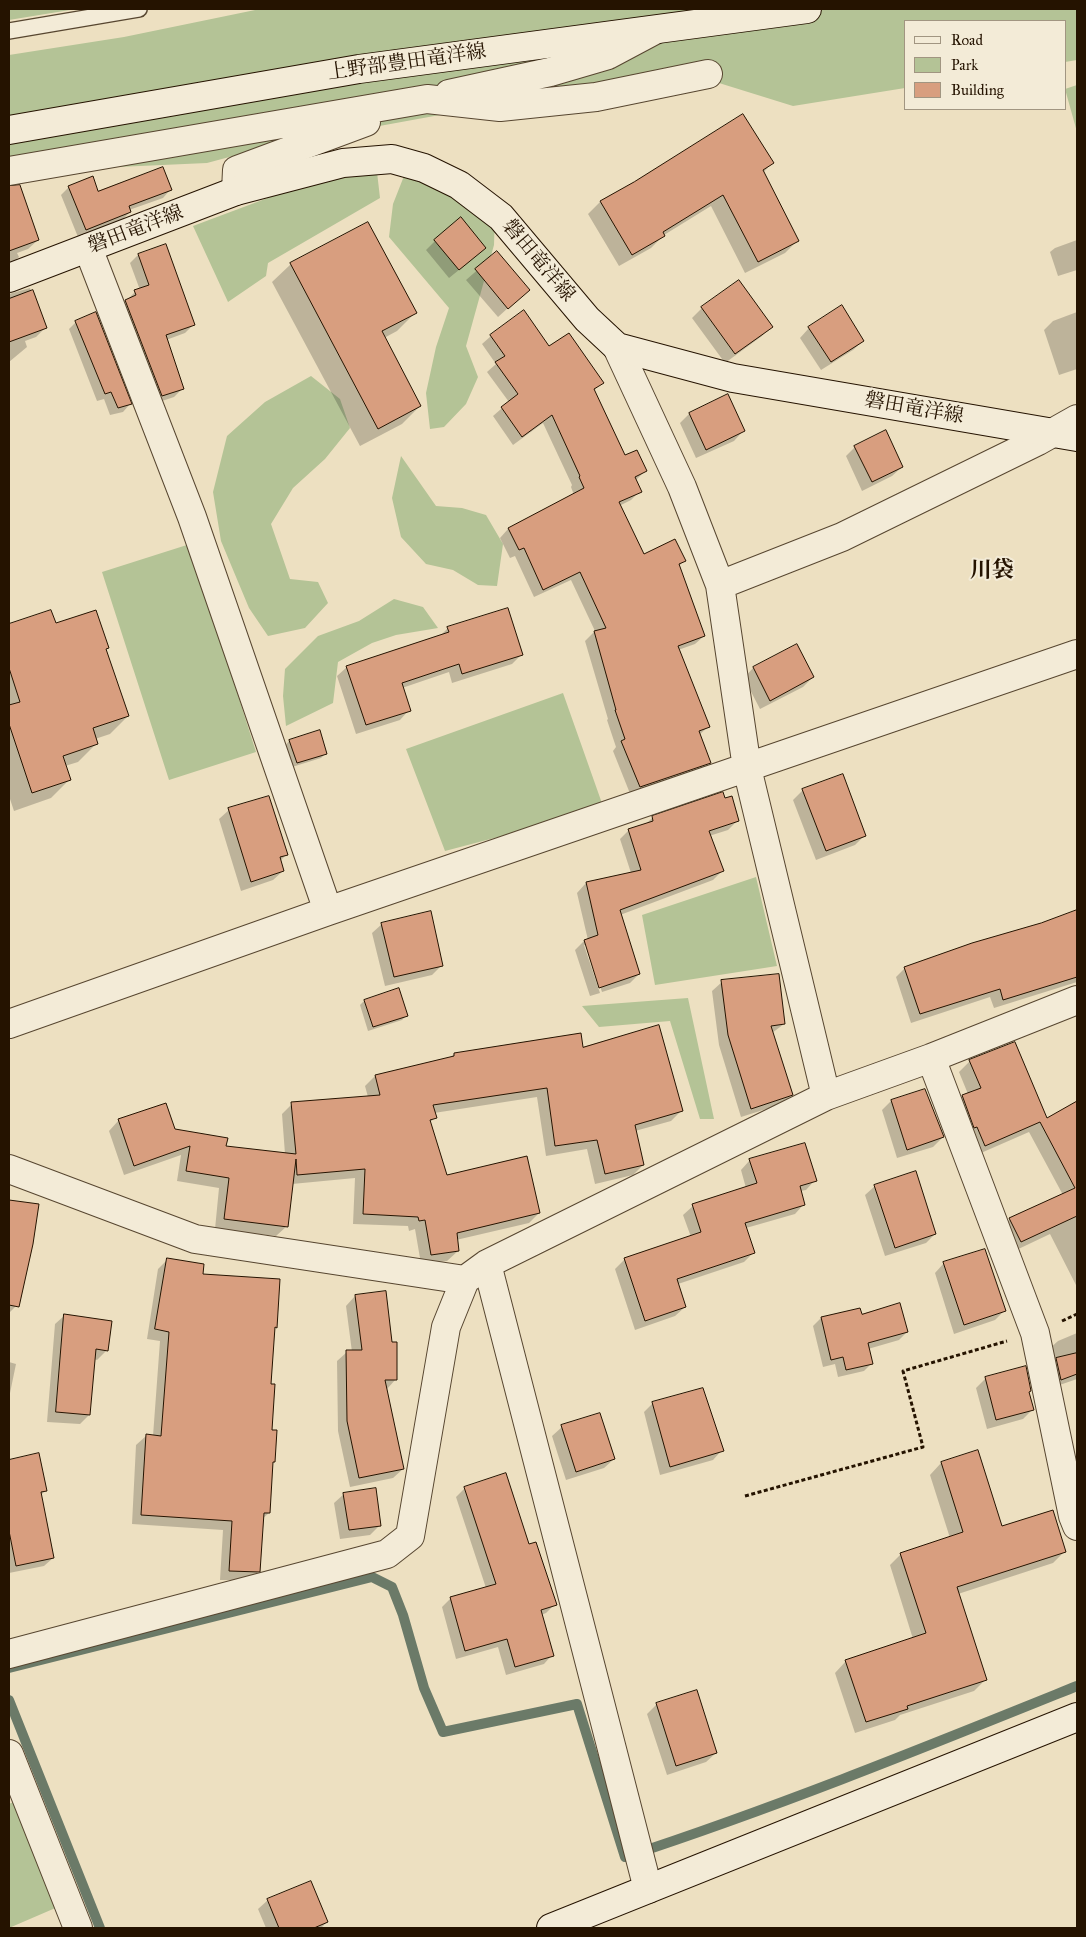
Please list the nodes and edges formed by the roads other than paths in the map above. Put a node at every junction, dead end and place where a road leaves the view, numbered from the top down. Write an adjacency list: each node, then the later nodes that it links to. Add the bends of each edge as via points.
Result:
1 (139, 9): 4 (lane)
2 (807, 9): 3 (street, 上野部豊田竜洋線)
3 (657, 29): 6 (street, via 608,55 550,72); 7 (street, 上野部豊田竜洋線, via 359,69)
4 (9, 31)
5 (708, 74): 6 (street, via 596,97 500,107)
6 (427, 99): 8 (street); 9 (street, via 237,170)
7 (9, 130)
8 (9, 171)
9 (236, 192): 10 (street, 磐田竜洋線); 12 (street, 磐田竜洋線, via 343,163 392,159 424,168 459,185 501,217 587,319)
10 (88, 248): 11 (street, 磐田竜洋線); 18 (street, via 192,517)
11 (9, 278)
12 (617, 347): 14 (street, 磐田竜洋線, via 733,378); 15 (street, via 682,487)
13 (1077, 419): 14 (street)
14 (1066, 435): 15 (street, via 842,537)
15 (720, 584): 17 (street)
16 (1077, 654): 17 (street)
17 (747, 768): 18 (street); 22 (street)
18 (328, 910): 20 (street)
19 (1077, 1000): 21 (street)
20 (9, 1024)
21 (931, 1058): 22 (street); 26 (street, via 1035,1333)
22 (826, 1096): 24 (street)
23 (9, 1169): 25 (street, via 195,1239)
24 (487, 1264): 25 (street); 30 (street)
25 (465, 1280): 27 (street, via 446,1327 410,1536 387,1554)
26 (1077, 1526)
27 (9, 1654)
28 (1077, 1717): 30 (street)
29 (9, 1754): 31 (street)
30 (648, 1889): 32 (street)
31 (78, 1928)
32 (552, 1928)

